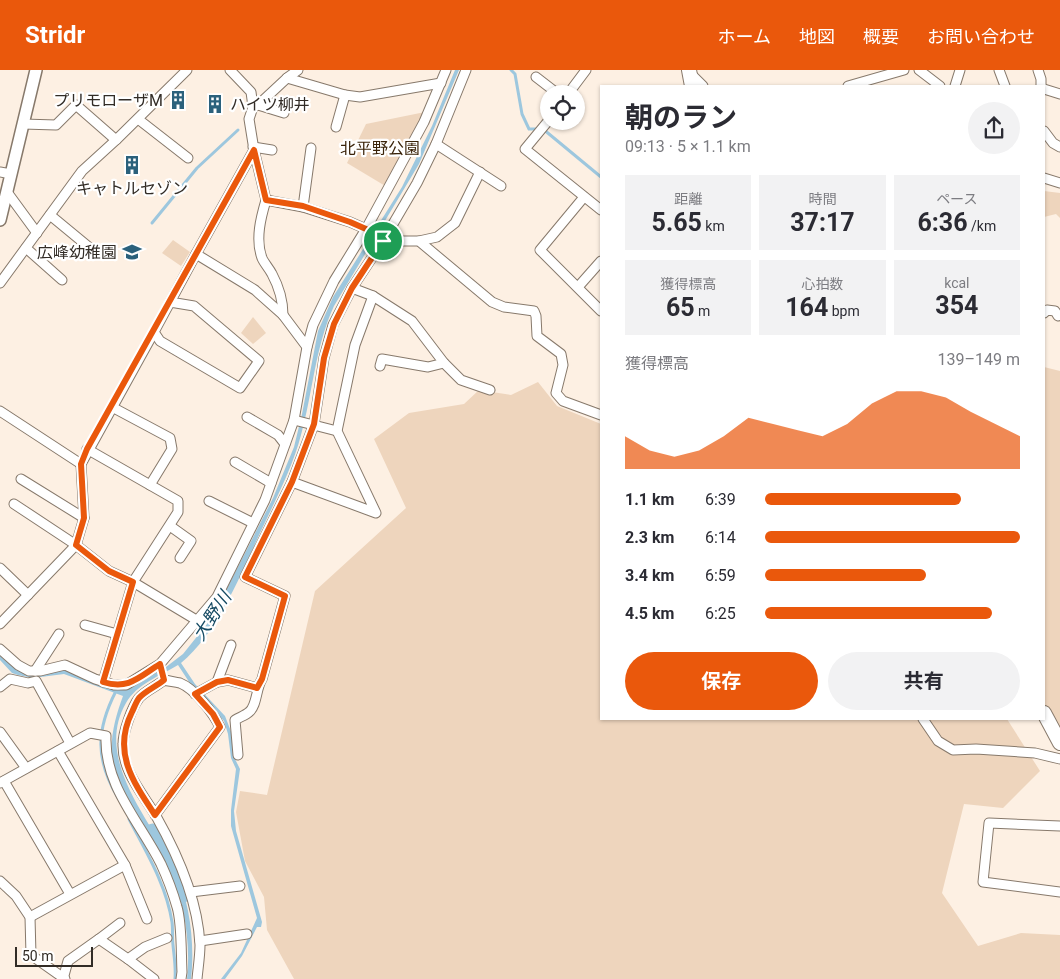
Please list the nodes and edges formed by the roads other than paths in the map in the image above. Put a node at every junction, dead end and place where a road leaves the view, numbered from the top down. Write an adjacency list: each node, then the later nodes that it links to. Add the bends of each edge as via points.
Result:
1 (36, 70): 31 (street)
2 (187, 70): 30 (street)
3 (230, 70): 28 (street, via 252,92)
4 (298, 70): 14 (street)
5 (446, 70): 16 (street)
6 (466, 70): 36 (street)
7 (586, 70): 18 (street)
8 (904, 70): 20 (street)
9 (919, 70): 21 (street)
10 (960, 70): 22 (street)
11 (999, 70): 23 (street)
12 (1038, 70): 24 (street)
13 (690, 76): 19 (street)
14 (287, 78): 27 (street); 28 (street)
15 (536, 78): 17 (street)
16 (441, 83): 27 (street, via 360,97); 54 (street, via 420,130)
17 (546, 85)
18 (575, 85)
19 (703, 85)
20 (852, 85)
21 (939, 85)
22 (955, 85)
23 (1004, 85)
24 (1041, 85)
25 (1045, 90): 26 (street)
26 (1060, 94)
27 (345, 95): 32 (street)
28 (255, 106): 29 (street); 39 (street, via 249,119)
29 (284, 113)
30 (138, 119): 35 (street); 41 (street)
31 (23, 124): 35 (street, via 56,125 76,105); 43 (street)
32 (336, 126)
33 (541, 130): 48 (street, via 525,149)
34 (1045, 132): 37 (street)
35 (116, 140): 52 (street, via 82,171)
36 (436, 144): 42 (street); 56 (street)
37 (1060, 147)
38 (311, 148): 50 (street)
39 (253, 149): 40 (street); 49 (street); 60 (street)
40 (272, 150)
41 (188, 158)
42 (480, 172): 46 (street); 57 (street, via 455,222 436,237)
43 (6, 173): 47 (street)
44 (1045, 178): 45 (street)
45 (1060, 183)
46 (501, 186)
47 (7, 192): 53 (street); 55 (street)
48 (584, 197): 51 (street); 64 (street, via 540,250)
49 (266, 200): 50 (street); 70 (street, via 260,222 259,245 262,258 278,287)
50 (303, 206): 54 (street)
51 (600, 209)
52 (50, 215): 55 (street); 59 (street)
53 (0, 220)
54 (366, 229): 56 (street); 73 (street, via 334,281)
55 (37, 234): 58 (street)
56 (383, 241): 57 (street); 65 (street)
57 (419, 241): 79 (street, via 492,302 534,310 537,336 561,354 563,365 556,393 564,401)
58 (26, 248): 62 (street); 63 (street)
59 (96, 254)
60 (196, 254): 67 (street); 70 (street, via 255,290)
61 (600, 262): 64 (street)
62 (62, 280)
63 (0, 282)
64 (578, 287): 68 (street)
65 (352, 288): 66 (street); 82 (street, via 334,324 324,358)
66 (374, 296): 74 (street, via 412,321); 83 (street, via 355,345)
67 (170, 302): 72 (street); 72 (street, via 194,306 259,361 240,388 160,342)
68 (600, 310)
69 (1045, 312): 71 (street, via 1055,311)
70 (284, 315): 73 (street)
71 (1058, 316)
72 (154, 332): 77 (street)
73 (307, 347): 81 (street)
74 (444, 363): 75 (street, via 414,366 382,358); 76 (street, via 461,380)
75 (380, 366)
76 (490, 390)
77 (112, 407): 85 (street); 91 (street, via 170,438 172,449)
78 (0, 411): 87 (street)
79 (600, 415)
80 (247, 417): 84 (street, via 278,435)
81 (294, 420): 82 (street); 84 (street)
82 (314, 424): 83 (street); 89 (street)
83 (337, 431): 89 (street, via 376,513)
84 (286, 444): 90 (street)
85 (87, 449): 87 (street); 91 (street)
86 (235, 462): 90 (street)
87 (81, 464): 94 (street)
88 (21, 480): 94 (street)
89 (292, 482): 115 (street, via 245,577 285,596)
90 (271, 483): 95 (street)
91 (150, 485): 96 (street, via 178,501 178,512)
92 (209, 501): 95 (street)
93 (14, 504): 97 (street)
94 (84, 518): 97 (street)
95 (254, 523): 102 (street, via 217,597)
96 (170, 526): 98 (street, via 191,541); 100 (street)
97 (76, 545): 100 (street, via 109,571); 101 (street)
98 (184, 557)
99 (0, 568): 101 (street)
100 (133, 582): 102 (street); 106 (street)
101 (28, 595): 103 (street)
102 (198, 621): 109 (street)
103 (0, 624)
104 (85, 625): 106 (street)
105 (59, 634): 110 (street)
106 (117, 634): 112 (street)
107 (231, 645): 113 (street)
108 (0, 649): 110 (street, via 18,665)
109 (160, 664): 111 (street); 112 (street, via 126,685)
110 (35, 671): 112 (street, via 65,665)
111 (164, 680): 116 (street); 127 (street, via 140,698 128,720 123,744 127,767)
112 (103, 682)
113 (217, 682): 115 (street, via 228,680); 116 (street)
114 (0, 687): 120 (street, via 10,679 28,683 36,681)
115 (257, 688): 123 (street, via 251,711 235,720)
116 (199, 692): 127 (street, via 220,727)
117 (1045, 715): 121 (main road)
118 (924, 720): 124 (street, via 938,741 953,750 1035,753)
119 (0, 732): 125 (street)
120 (70, 743): 122 (street); 145 (street, via 90,733 106,736 105,753 110,772 161,865 178,909)
121 (1060, 743)
122 (58, 751): 125 (street); 129 (street)
123 (238, 755)
124 (1060, 759)
125 (26, 768): 126 (street)
126 (2, 782): 134 (street)
127 (155, 815): 132 (street)
128 (1060, 826): 133 (street, via 989,822 983,882)
129 (125, 865): 134 (street); 136 (street)
130 (0, 881): 135 (street, via 16,896)
131 (240, 886): 132 (street)
132 (191, 892): 141 (street)
133 (1060, 892)
134 (70, 894): 135 (street)
135 (30, 917): 143 (street, via 31,955)
136 (147, 919)
137 (120, 923): 140 (street)
138 (247, 934): 141 (street)
139 (167, 938): 142 (street, via 145,947)
140 (99, 939): 142 (street); 143 (street, via 68,961)
141 (200, 941): 146 (street)
142 (128, 959): 144 (street)
143 (64, 979)
144 (154, 979)
145 (181, 979)
146 (197, 979)

